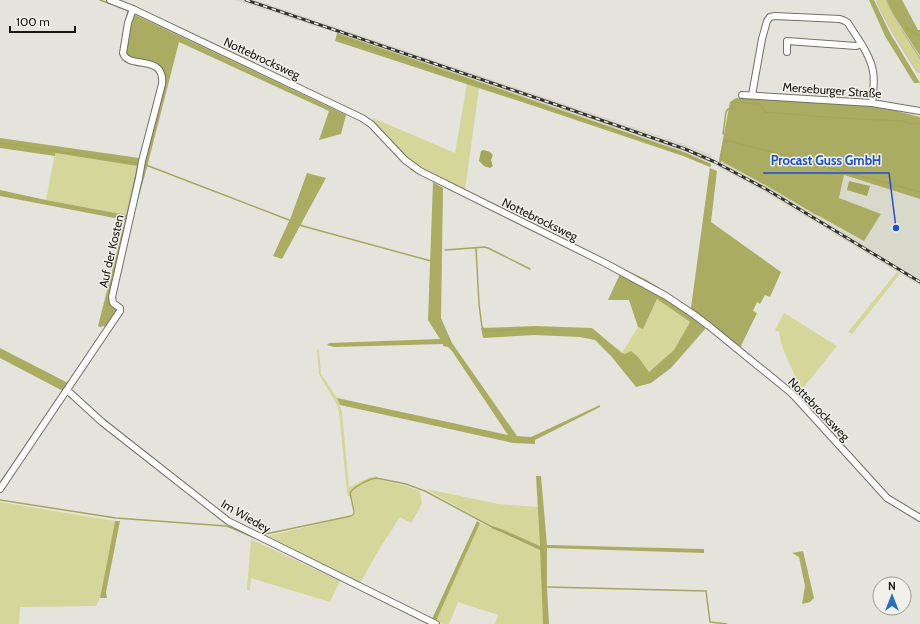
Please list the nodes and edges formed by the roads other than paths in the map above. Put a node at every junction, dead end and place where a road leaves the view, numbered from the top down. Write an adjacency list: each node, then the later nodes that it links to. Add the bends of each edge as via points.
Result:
1 (110, 0): 3 (street, Nottebrocksweg)
2 (881, 0): 6 (main road, via 887,15)
3 (132, 9): 11 (street, Auf der Kosten, via 124,56 158,68 162,84 112,297 113,303 120,311); 13 (street, Nottebrocksweg, via 362,118 420,171 666,296 709,326 790,392 887,498)
4 (861, 44): 5 (street, via 856,46 787,41); 8 (street, via 845,21 770,17 766,21); 9 (street, via 873,71)
5 (787, 52)
6 (920, 68)
7 (742, 95): 8 (street, Merseburger Straße)
8 (752, 95): 9 (street, Merseburger Straße)
9 (872, 103): 10 (street, Merseburger Straße)
10 (920, 111)
11 (67, 390): 12 (street, Auf der Kosten); 14 (street, Im Wiedey, via 102,422 228,521)
12 (0, 489)
13 (920, 518)
14 (436, 624)

